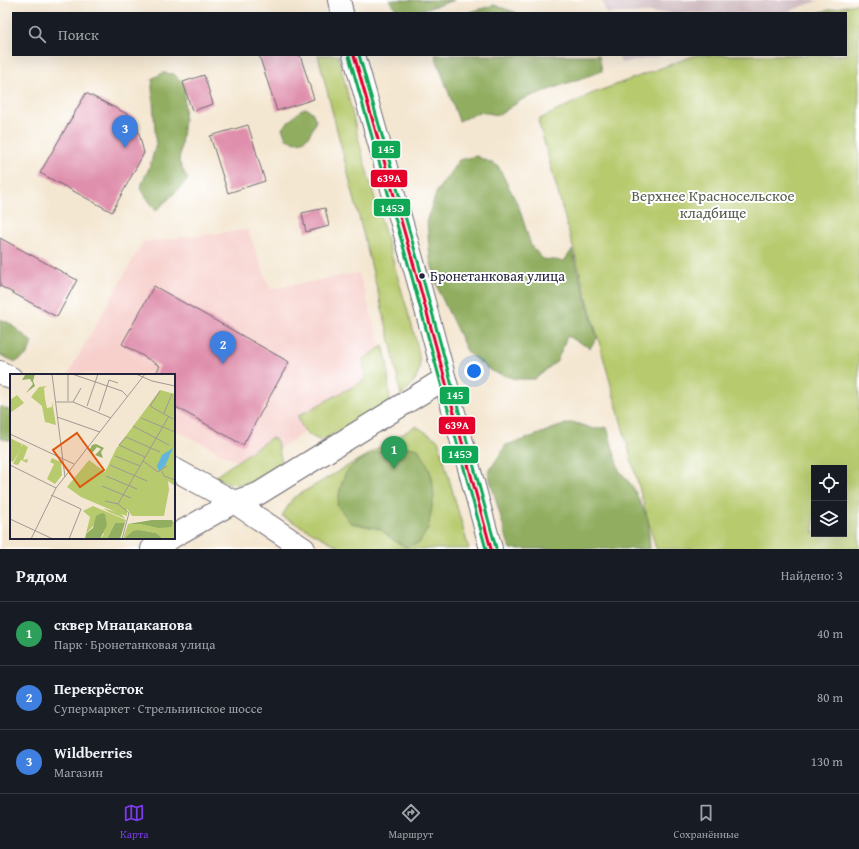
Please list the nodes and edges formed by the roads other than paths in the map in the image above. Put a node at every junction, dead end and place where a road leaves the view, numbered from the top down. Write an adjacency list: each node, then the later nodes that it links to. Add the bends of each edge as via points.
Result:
1 (338, 0): 2 (main road)
2 (342, 12)
3 (354, 56): 6 (main road)
4 (0, 372): 5 (main road)
5 (10, 377)
6 (444, 379): 8 (main road, via 258,494); 13 (main road)
7 (175, 470): 8 (main road)
8 (234, 502): 9 (main road); 12 (main road)
9 (175, 535)
10 (169, 539): 11 (main road)
11 (152, 549)
12 (304, 549)
13 (491, 549)

